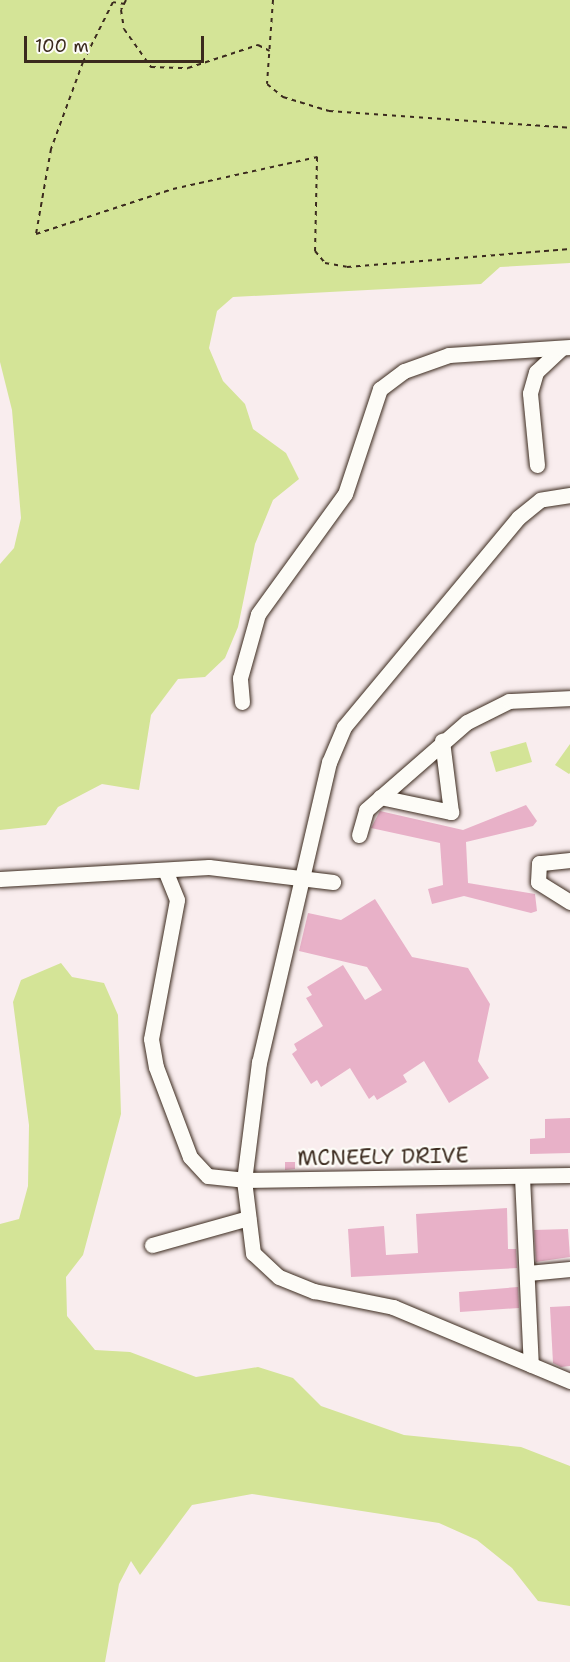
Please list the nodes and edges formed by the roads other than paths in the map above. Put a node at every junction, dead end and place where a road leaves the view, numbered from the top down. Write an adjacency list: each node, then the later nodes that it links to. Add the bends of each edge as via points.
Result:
1 (566, 348): 2 (street, via 536,372 530,393); 5 (street, via 449,355 404,371 380,389 345,494 258,614 240,678)
2 (537, 465)
3 (570, 495): 12 (street, via 540,500 494,544 353,714 329,762)
4 (570, 698): 6 (street, via 510,701)
5 (242, 702)
6 (442, 741): 7 (street); 7 (street, via 451,812)
7 (380, 797): 8 (street, via 366,810)
8 (359, 836)
9 (570, 860): 14 (street, via 539,863 538,882)
10 (165, 870): 11 (street); 12 (street, via 208,867); 17 (street, MCNEELY DRIVE, via 177,900 151,1040 156,1066 190,1157 208,1176)
11 (0, 879)
12 (301, 879): 13 (street); 17 (street, via 259,1062)
13 (333, 882)
14 (570, 902)
15 (570, 1175): 16 (street, MCNEELY DRIVE)
16 (522, 1177): 17 (street, MCNEELY DRIVE); 21 (street)
17 (244, 1180): 18 (street)
18 (248, 1218): 19 (street); 22 (street, via 253,1253 279,1277 393,1307)
19 (152, 1245)
20 (570, 1269): 21 (street)
21 (528, 1273): 22 (street)
22 (531, 1365): 23 (street)
23 (570, 1381)

